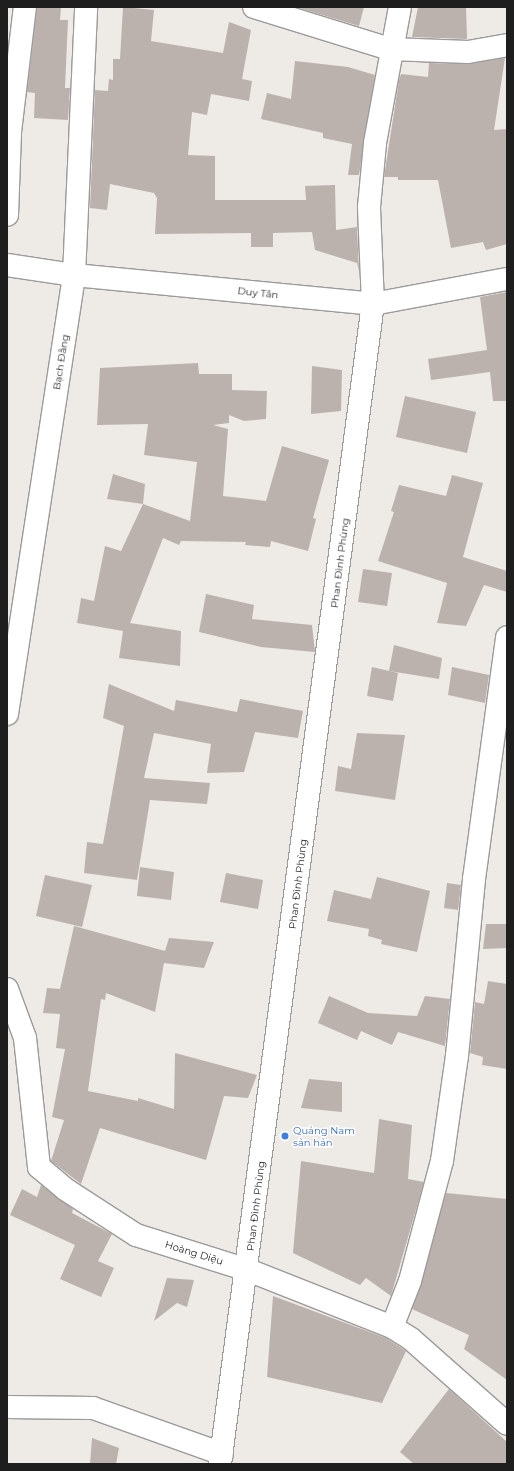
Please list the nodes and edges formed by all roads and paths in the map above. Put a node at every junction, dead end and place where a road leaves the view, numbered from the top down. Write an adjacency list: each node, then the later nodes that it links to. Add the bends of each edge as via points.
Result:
1 (24, 7): 7 (street, via 10,132)
2 (86, 7): 9 (street, Bạch Đằng)
3 (254, 7): 6 (street)
4 (400, 7): 6 (street, Phan Đình Phùng)
5 (507, 45): 6 (street, via 468,52)
6 (390, 49): 11 (street, Phan Đình Phùng, via 375,143 370,207)
7 (7, 215)
8 (7, 265): 9 (street, Duy Tân)
9 (74, 275): 11 (street, Duy Tân); 13 (street, Bạch Đằng)
10 (507, 279): 11 (street, Duy Tân)
11 (373, 304): 15 (street, Phan Đình Phùng)
12 (507, 637): 16 (street, via 474,879 457,1056 442,1161 410,1282)
13 (7, 714)
14 (7, 989): 15 (street, Hoàng Diệu, via 25,1038 39,1167 65,1189 136,1235)
15 (248, 1270): 16 (street, Hoàng Diệu); 19 (street, Phan Đình Phùng)
16 (392, 1327): 18 (street, Hoàng Diệu, via 411,1339)
17 (7, 1407): 19 (street, via 93,1408)
18 (507, 1424)
19 (221, 1459)

